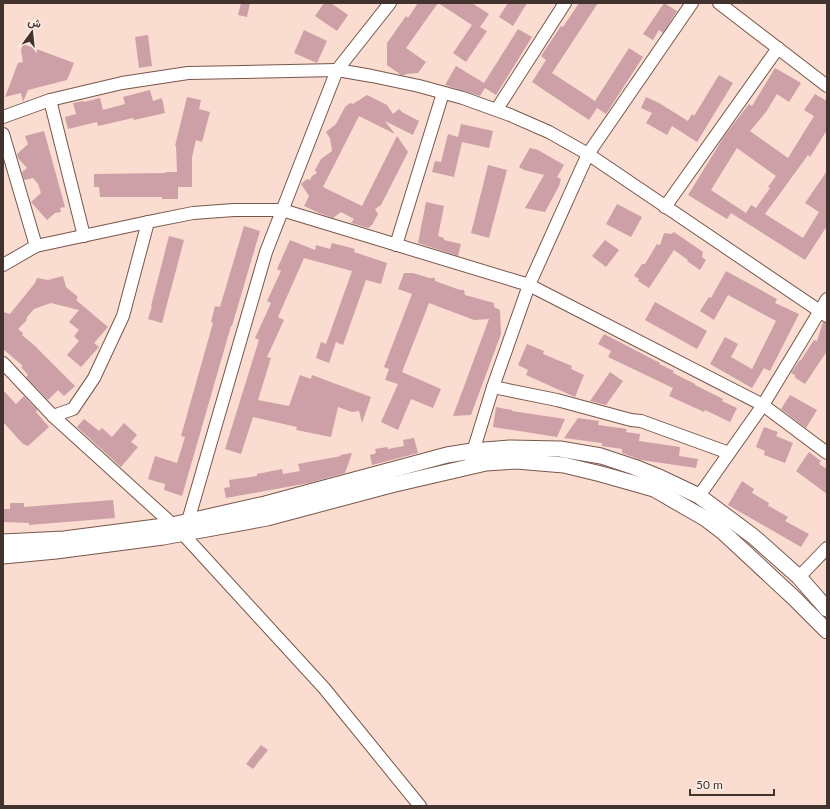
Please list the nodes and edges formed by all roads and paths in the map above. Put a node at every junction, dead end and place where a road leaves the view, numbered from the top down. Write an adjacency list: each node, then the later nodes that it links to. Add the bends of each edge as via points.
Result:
1 (390, 3): 6 (street)
2 (565, 3): 10 (street)
3 (692, 3): 13 (street)
4 (719, 3): 5 (street)
5 (778, 48): 7 (street); 16 (street)
6 (337, 70): 8 (street); 9 (street, via 188,73 122,83); 17 (street)
7 (827, 86)
8 (443, 93): 10 (street); 20 (street)
9 (50, 100): 11 (street); 19 (street)
10 (497, 110): 13 (street, via 548,132)
11 (3, 117)
12 (3, 134): 14 (street)
13 (588, 154): 16 (street); 23 (street)
14 (13, 170): 15 (street); 21 (street)
15 (3, 178)
16 (665, 207): 25 (street)
17 (282, 210): 18 (street, via 193,213); 20 (street); 35 (street, via 266,252)
18 (148, 222): 19 (street); 29 (street, via 123,316 94,378 73,409)
19 (84, 236): 21 (street)
20 (396, 245): 23 (street)
21 (36, 246): 22 (street)
22 (3, 265)
23 (529, 285): 27 (street); 28 (street)
24 (827, 299): 25 (street)
25 (823, 314): 28 (street)
26 (3, 363): 29 (street)
27 (493, 387): 30 (street); 31 (street, via 641,421)
28 (763, 405): 31 (street); 32 (street)
29 (53, 416): 35 (street)
30 (472, 451): 33 (street); 34 (street, via 510,448 560,449 601,456 653,474); 35 (street, via 447,455)
31 (729, 453): 34 (street)
32 (827, 453)
33 (469, 467): 35 (street, via 268,518); 41 (street, via 516,461 564,465 654,489 706,519 723,532)
34 (699, 496): 39 (street, via 754,537)
35 (180, 526): 36 (street, via 64,539); 38 (street, via 56,551); 42 (street, via 324,688)
36 (3, 542)
37 (827, 548): 39 (street)
38 (3, 556)
39 (799, 577): 40 (street)
40 (827, 609)
41 (827, 631)
42 (420, 806)

